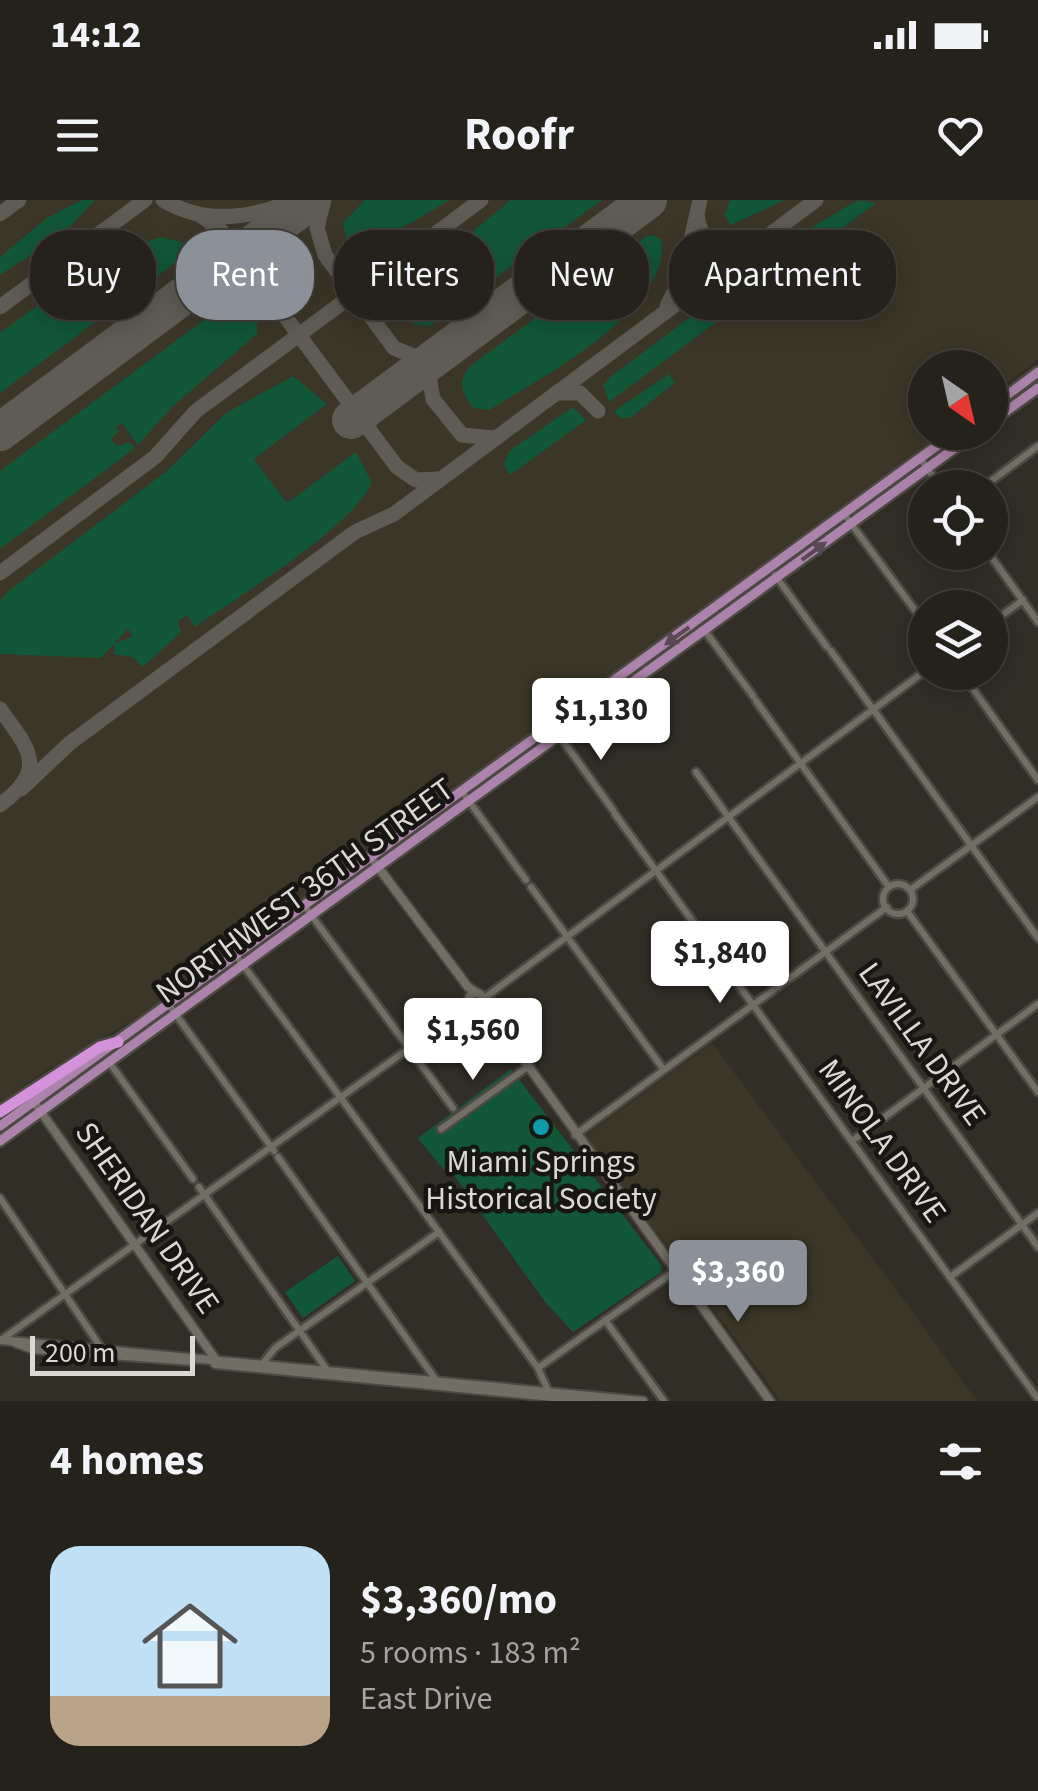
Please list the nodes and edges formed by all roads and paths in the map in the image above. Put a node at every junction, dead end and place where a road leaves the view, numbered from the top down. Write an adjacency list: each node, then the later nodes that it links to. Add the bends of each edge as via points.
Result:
1 (1038, 372): 3 (main road)
2 (1038, 388): 4 (main road)
3 (1008, 394)
4 (1008, 410)
5 (1038, 446): 10 (street)
6 (931, 450): 8 (main road, NORTHWEST 36TH STREET)
7 (952, 450): 9 (main road, NORTHWEST 36TH STREET)
8 (920, 458): 9 (street); 11 (main road, NORTHWEST 36TH STREET)
9 (928, 468): 11 (main road, NORTHWEST 36TH STREET)
10 (1006, 470)
11 (848, 519): 12 (main road, NORTHWEST 36TH STREET); 14 (main road, NORTHWEST 36TH STREET, one-way to 11); 16 (street)
12 (770, 568): 14 (street); 17 (main road, NORTHWEST 36TH STREET)
13 (1001, 570): 15 (street)
14 (777, 578): 20 (main road, NORTHWEST 36TH STREET); 25 (street)
15 (1022, 600): 18 (street); 19 (street)
16 (908, 601)
17 (724, 602): 20 (main road); 21 (main road, NORTHWEST 36TH STREET, one-way to 21)
18 (1008, 610)
19 (1038, 622)
20 (706, 631): 22 (main road, NORTHWEST 36TH STREET); 28 (street)
21 (640, 663): 22 (main road); 26 (main road, NORTHWEST 36TH STREET)
22 (648, 673): 27 (main road, NORTHWEST 36TH STREET)
23 (908, 684): 25 (street)
24 (973, 690): 30 (street)
25 (872, 710): 28 (street); 35 (street)
26 (553, 727): 27 (street, MINOLA DRIVE); 31 (main road, NORTHWEST 36TH STREET)
27 (560, 737): 33 (main road, NORTHWEST 36TH STREET); 37 (street, MINOLA DRIVE)
28 (800, 762): 34 (street); 39 (street)
29 (696, 772): 34 (street, LAVILLA DRIVE)
30 (1038, 780)
31 (463, 793): 33 (street); 36 (main road, NORTHWEST 36TH STREET)
32 (1038, 796): 35 (street)
33 (470, 803): 38 (main road, NORTHWEST 36TH STREET); 45 (street)
34 (727, 816): 37 (street); 47 (street, LAVILLA DRIVE)
35 (971, 845): 40 (street); 46 (street)
36 (373, 859): 38 (street); 42 (main road, NORTHWEST 36TH STREET)
37 (655, 868): 45 (street); 53 (street, MINOLA DRIVE)
38 (380, 869): 44 (main road, NORTHWEST 36TH STREET); 50 (street)
39 (888, 886): 40 (street); 41 (street)
40 (910, 890): 43 (street)
41 (887, 907): 43 (street); 47 (street)
42 (306, 908): 44 (street); 48 (main road, NORTHWEST 36TH STREET)
43 (907, 911): 55 (street)
44 (313, 918): 49 (main road, NORTHWEST 36TH STREET); 57 (street)
45 (566, 934): 50 (street); 60 (street)
46 (1038, 938)
47 (826, 953): 53 (street); 61 (street, LAVILLA DRIVE)
48 (237, 956): 49 (street); 52 (main road, NORTHWEST 36TH STREET)
49 (244, 966): 54 (main road, NORTHWEST 36TH STREET); 63 (street)
50 (476, 1000): 57 (street); 59 (street)
51 (1038, 1004): 55 (street)
52 (169, 1005): 54 (street); 56 (main road, NORTHWEST 36TH STREET)
53 (753, 1005): 60 (street); 72 (street, MINOLA DRIVE)
54 (176, 1015): 58 (main road, NORTHWEST 36TH STREET); 73 (street)
55 (996, 1034): 61 (street); 62 (street)
56 (120, 1040): 58 (main road); 64 (main road, NORTHWEST 36TH STREET); 67 (highway)
57 (409, 1048): 63 (street); 65 (street)
58 (110, 1062): 66 (main road, NORTHWEST 36TH STREET); 74 (street)
59 (526, 1068): 69 (street); 70 (street)
60 (664, 1070): 70 (street)
61 (924, 1088): 72 (street); 78 (street, LAVILLA DRIVE)
62 (1038, 1092)
63 (341, 1097): 73 (street); 79 (street)
64 (34, 1102): 66 (street, SHERIDAN DRIVE); 68 (main road, NORTHWEST 36TH STREET)
65 (453, 1108)
66 (41, 1111): 71 (main road, NORTHWEST 36TH STREET); 80 (street, SHERIDAN DRIVE)
67 (0, 1112)
68 (0, 1126)
69 (441, 1130)
70 (576, 1135): 82 (street)
71 (0, 1141)
72 (852, 1141): 83 (street, MINOLA DRIVE)
73 (274, 1151): 75 (street); 84 (street)
74 (193, 1179)
75 (201, 1190): 80 (street); 87 (street)
76 (0, 1198): 85 (street)
77 (1038, 1213): 78 (street)
78 (1022, 1225): 81 (street, LAVILLA DRIVE); 83 (street)
79 (439, 1232): 84 (street); 93 (street)
80 (135, 1243): 85 (street); 91 (street, SHERIDAN DRIVE)
81 (1038, 1248)
82 (675, 1270): 86 (street); 101 (street)
83 (949, 1277): 97 (street, MINOLA DRIVE)
84 (368, 1282): 87 (street); 95 (street)
85 (67, 1291): 88 (street); 90 (street)
86 (605, 1320): 93 (street); 100 (street)
87 (300, 1330): 92 (street); 94 (street)
88 (0, 1340): 89 (street)
89 (16, 1343): 90 (street); 91 (street)
90 (102, 1348): 91 (street)
91 (217, 1362): 92 (street); 96 (street)
92 (263, 1363): 94 (street)
93 (538, 1368): 96 (street)
94 (327, 1370): 95 (street)
95 (436, 1380): 96 (street)
96 (549, 1393): 98 (street); 99 (street)
97 (1038, 1400)
98 (593, 1401)
99 (643, 1401)
100 (664, 1401)
101 (770, 1401)

